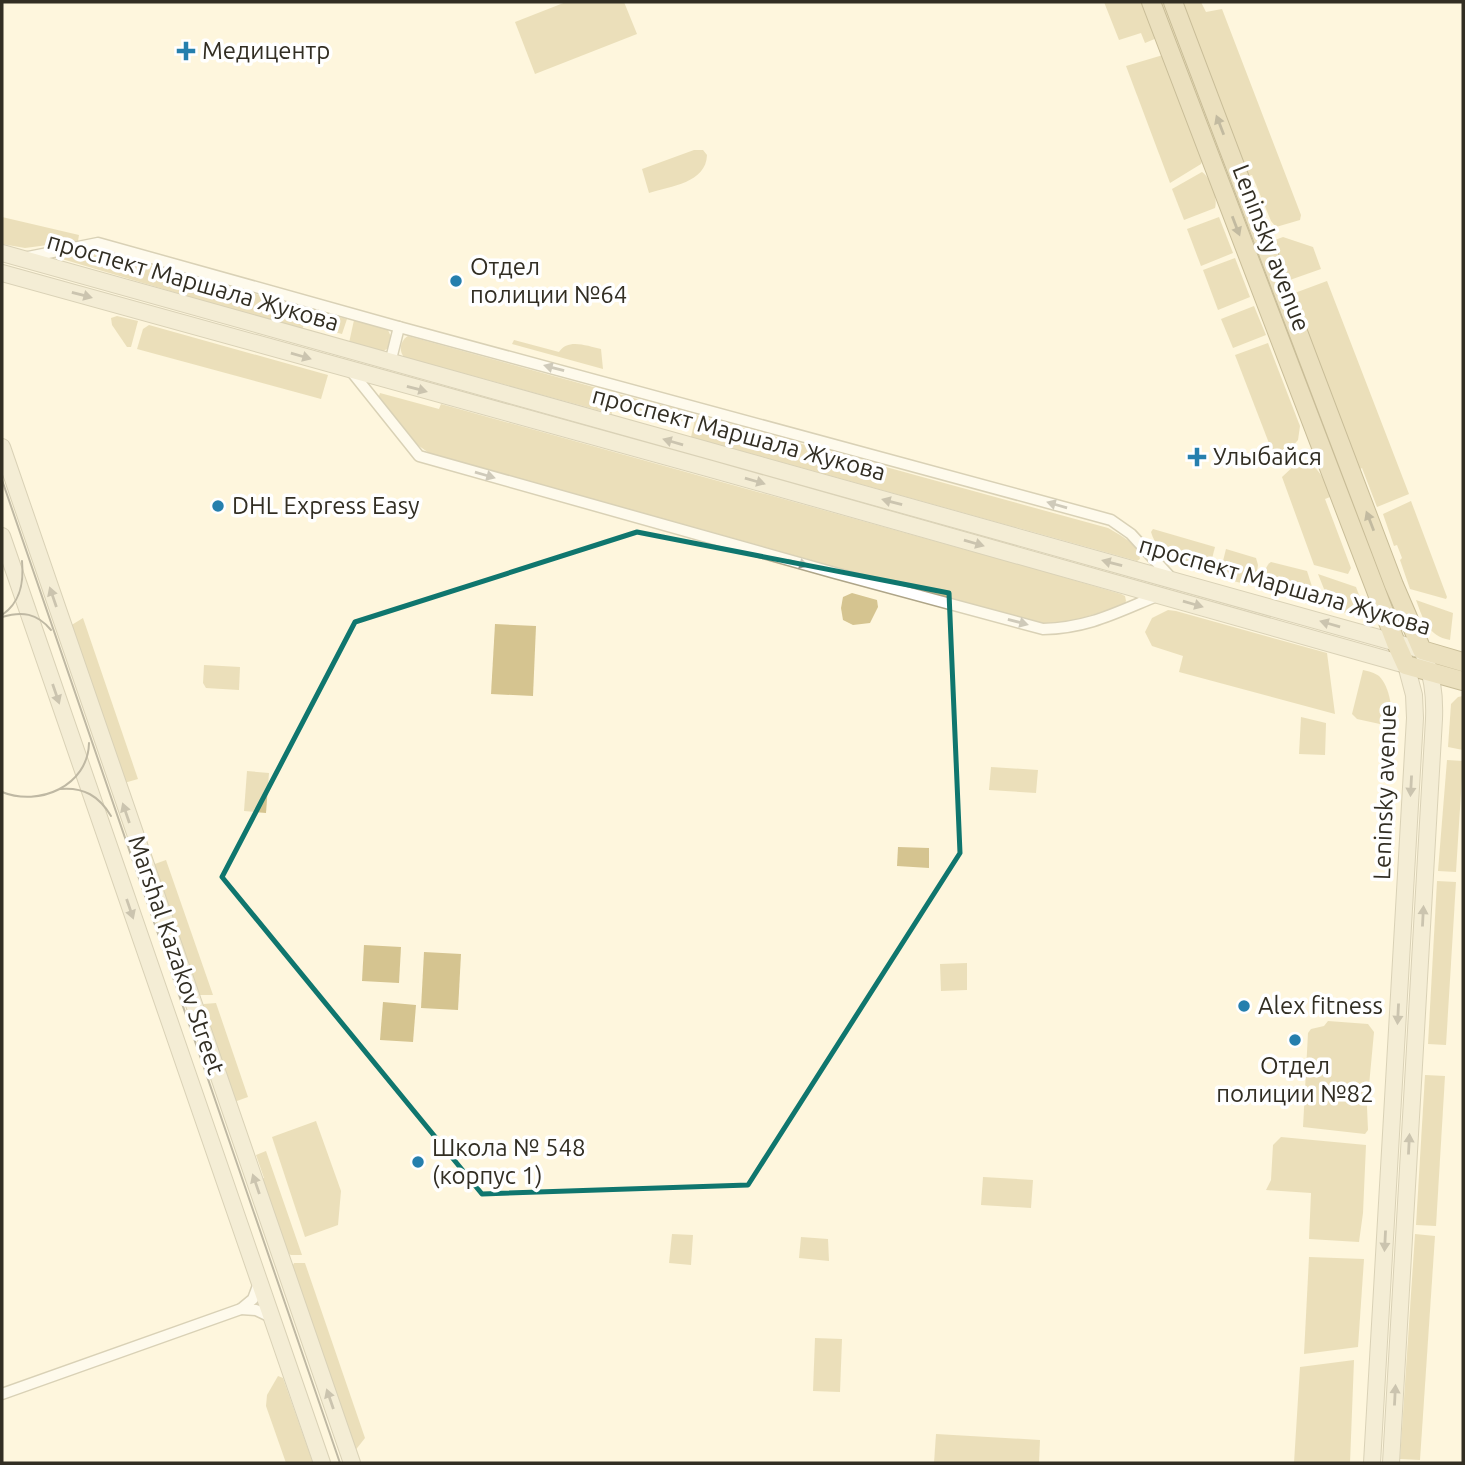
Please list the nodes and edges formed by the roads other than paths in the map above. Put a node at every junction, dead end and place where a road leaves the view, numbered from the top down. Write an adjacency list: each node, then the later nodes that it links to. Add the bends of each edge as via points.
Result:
1 (1151, 2): 13 (main road, Leninsky avenue, one-way to 13)
2 (1173, 2): 14 (main road, Leninsky avenue, one-way to 2)
3 (2, 254): 4 (main road, проспект Маршала Жукова)
4 (19, 258): 6 (street, via 98,243); 7 (main road, проспект Маршала Жукова)
5 (2, 274): 8 (main road, проспект Маршала Жукова, one-way to 8)
6 (399, 327): 7 (street); 11 (street, one-way to 6, via 1131,534 1111,520)
7 (390, 363): 11 (main road, проспект Маршала Жукова, one-way to 7)
8 (351, 371): 12 (main road, проспект Маршала Жукова, one-way to 12); 12 (street, one-way to 12, via 419,456 835,573 1043,629 1088,624)
9 (2, 447): 24 (main road, Marshal Kazakov Street, one-way to 9)
10 (2, 536): 19 (main road, Marshal Kazakov Street, one-way to 19)
11 (1172, 579): 13 (main road, проспект Маршала Жукова, one-way to 11)
12 (1159, 595): 16 (main road, проспект Маршала Жукова, one-way to 16)
13 (1396, 643): 14 (main road, проспект Маршала Жукова); 16 (main road, Leninsky avenue)
14 (1422, 650): 15 (main road, проспект Маршала Жукова); 17 (main road, Leninsky avenue)
15 (1463, 662)
16 (1406, 665): 17 (main road, проспект Маршала Жукова); 25 (main road, Leninsky avenue, one-way to 25, via 1415,718)
17 (1431, 672): 18 (main road, проспект Маршала Жукова); 26 (main road, Leninsky avenue, one-way to 17, via 1434,719)
18 (1463, 681)
19 (259, 1283): 20 (street, via 253,1299); 21 (main road, Marshal Kazakov Street)
20 (241, 1309): 21 (street); 22 (street)
21 (271, 1317): 23 (main road, Marshal Kazakov Street)
22 (2, 1394)
23 (322, 1463)
24 (352, 1463)
25 (1372, 1463)
26 (1391, 1463)

